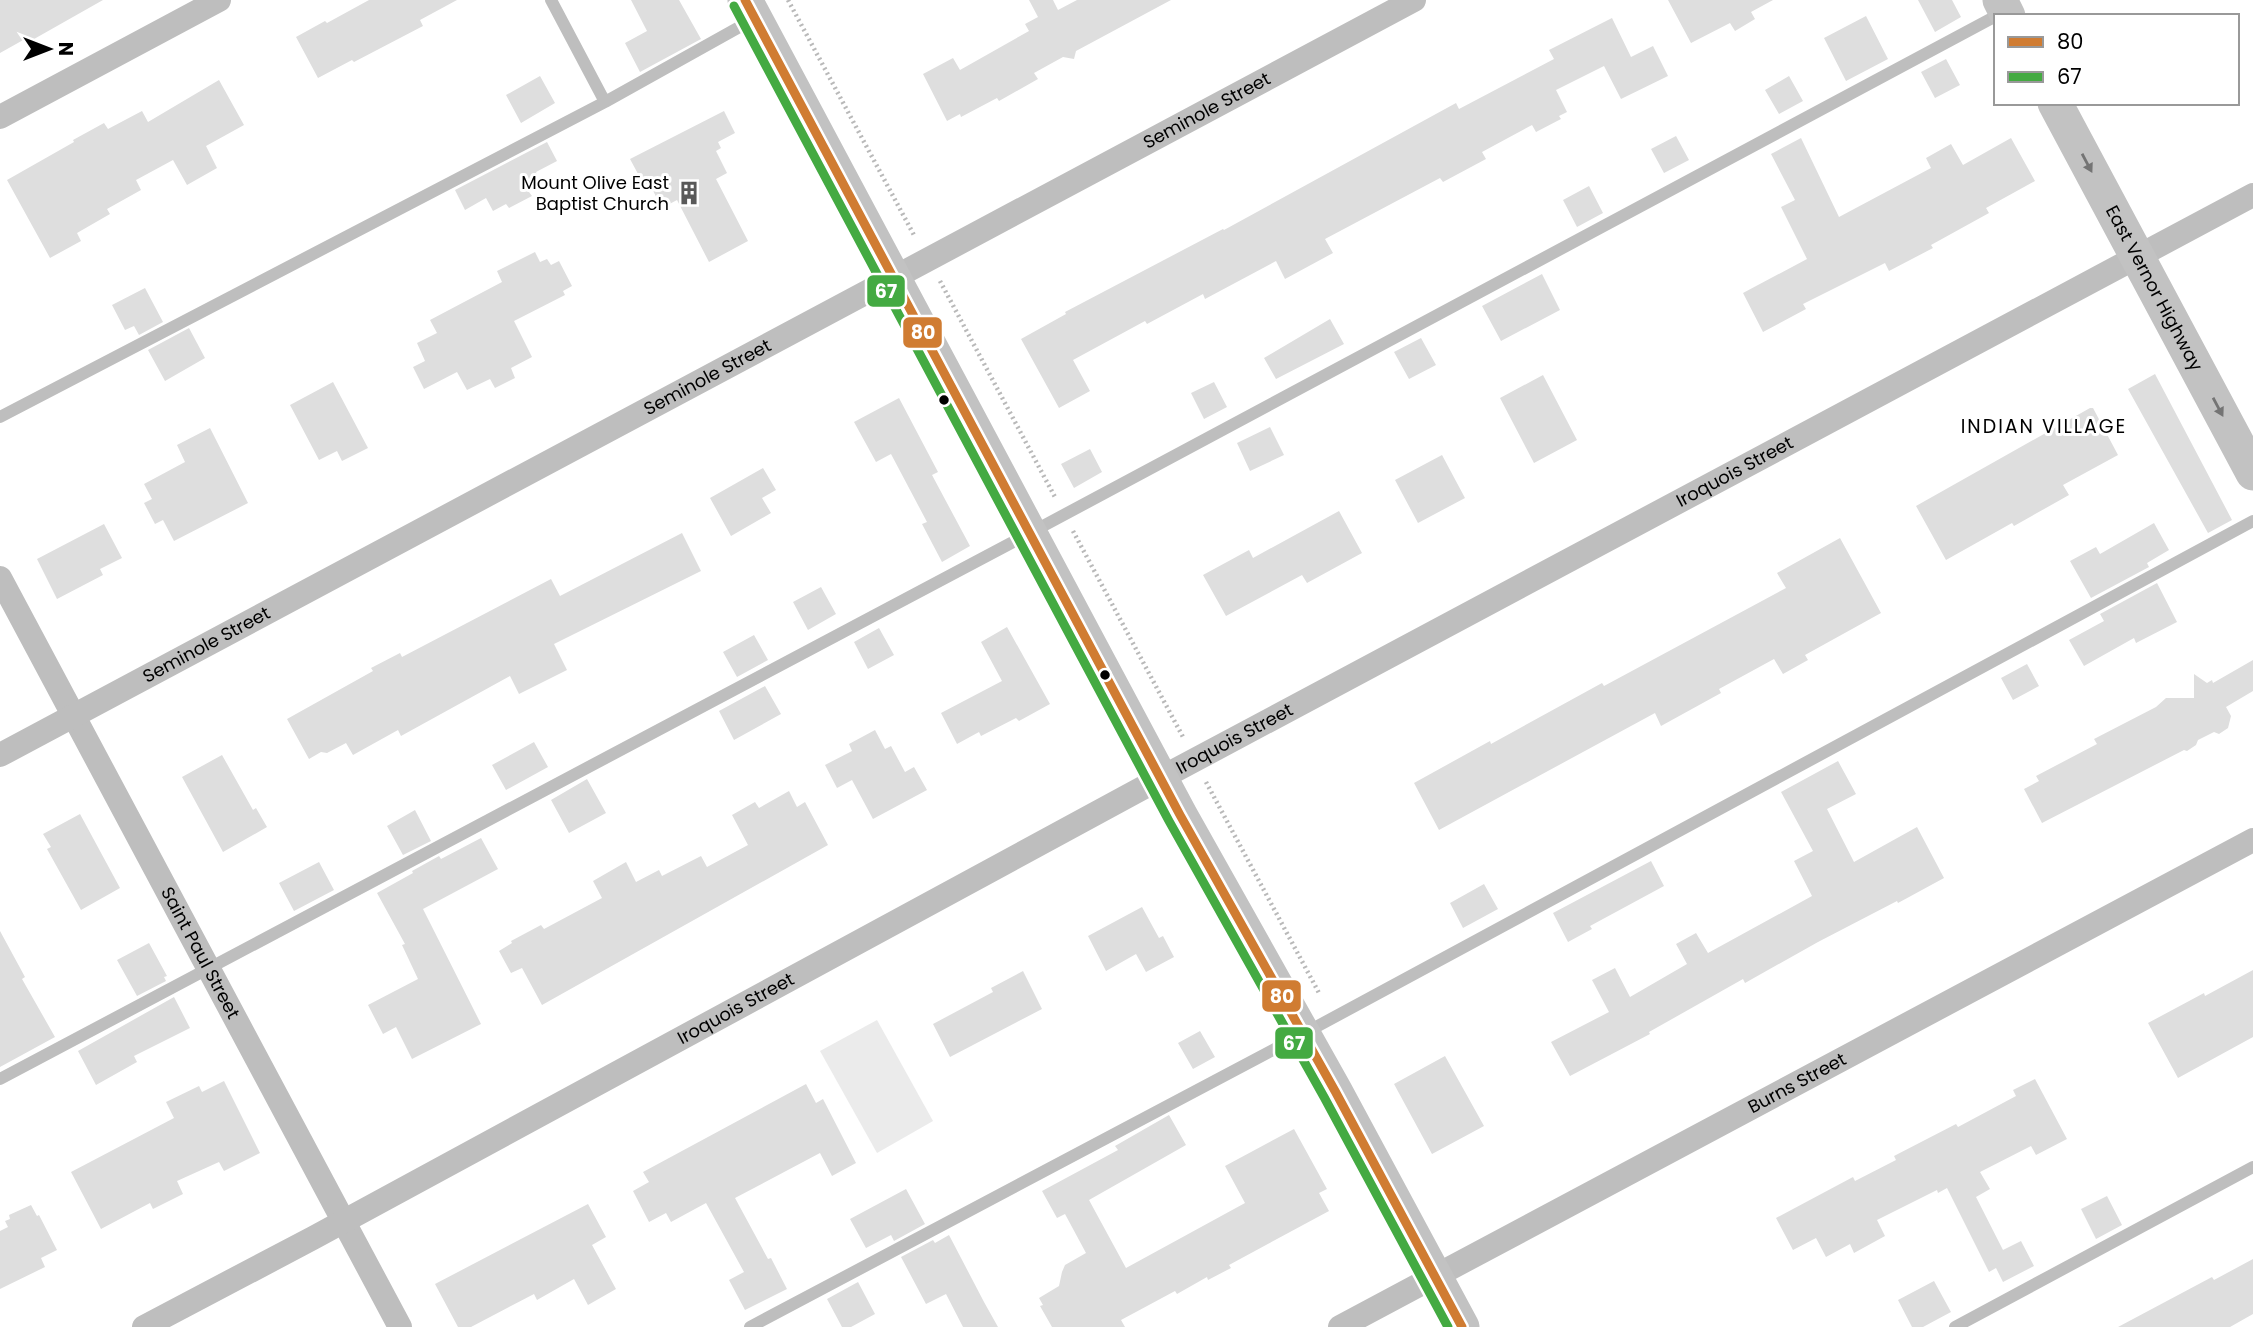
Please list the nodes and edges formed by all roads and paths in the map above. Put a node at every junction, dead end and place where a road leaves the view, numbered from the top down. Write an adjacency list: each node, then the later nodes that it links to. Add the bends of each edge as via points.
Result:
1 (219, 0): 9 (street)
2 (551, 0): 7 (lane)
3 (788, 0): 12 (path)
4 (1414, 0): 12 (street, Seminole Street)
5 (752, 6): 7 (lane); 13 (street)
6 (1994, 16): 16 (lane)
7 (605, 102): 14 (lane)
8 (2056, 105): 11 (street, East Vernor Highway, one-way to 11)
9 (0, 117)
10 (2253, 195): 11 (street, Iroquois Street)
11 (2138, 257): 15 (street, East Vernor Highway, one-way to 15); 22 (street, Iroquois Street)
12 (928, 260): 13 (street, Seminole Street); 16 (path)
13 (892, 278): 18 (street); 20 (street, Seminole Street)
14 (0, 417)
15 (2253, 472)
16 (1064, 514): 18 (lane); 22 (path)
17 (2253, 521): 26 (lane)
18 (1030, 533): 23 (street); 25 (lane)
19 (0, 578): 20 (street, Saint Paul Street)
20 (73, 716): 21 (street, Seminole Street); 25 (street, Saint Paul Street)
21 (0, 755)
22 (1195, 761): 23 (street, Iroquois Street); 26 (path)
23 (1161, 778): 26 (street, via 1237,918); 29 (street, Iroquois Street)
24 (2253, 840): 30 (street, Burns Street)
25 (208, 968): 27 (lane); 29 (street, Saint Paul Street)
26 (1318, 1026): 30 (street); 33 (lane)
27 (0, 1079)
28 (2253, 1167): 36 (lane)
29 (342, 1222): 31 (street, Iroquois Street); 32 (street, Saint Paul Street)
30 (1434, 1278): 34 (street, Burns Street); 35 (street)
31 (144, 1327)
32 (400, 1327)
33 (750, 1327)
34 (1340, 1327)
35 (1462, 1327)
36 (1955, 1327)

